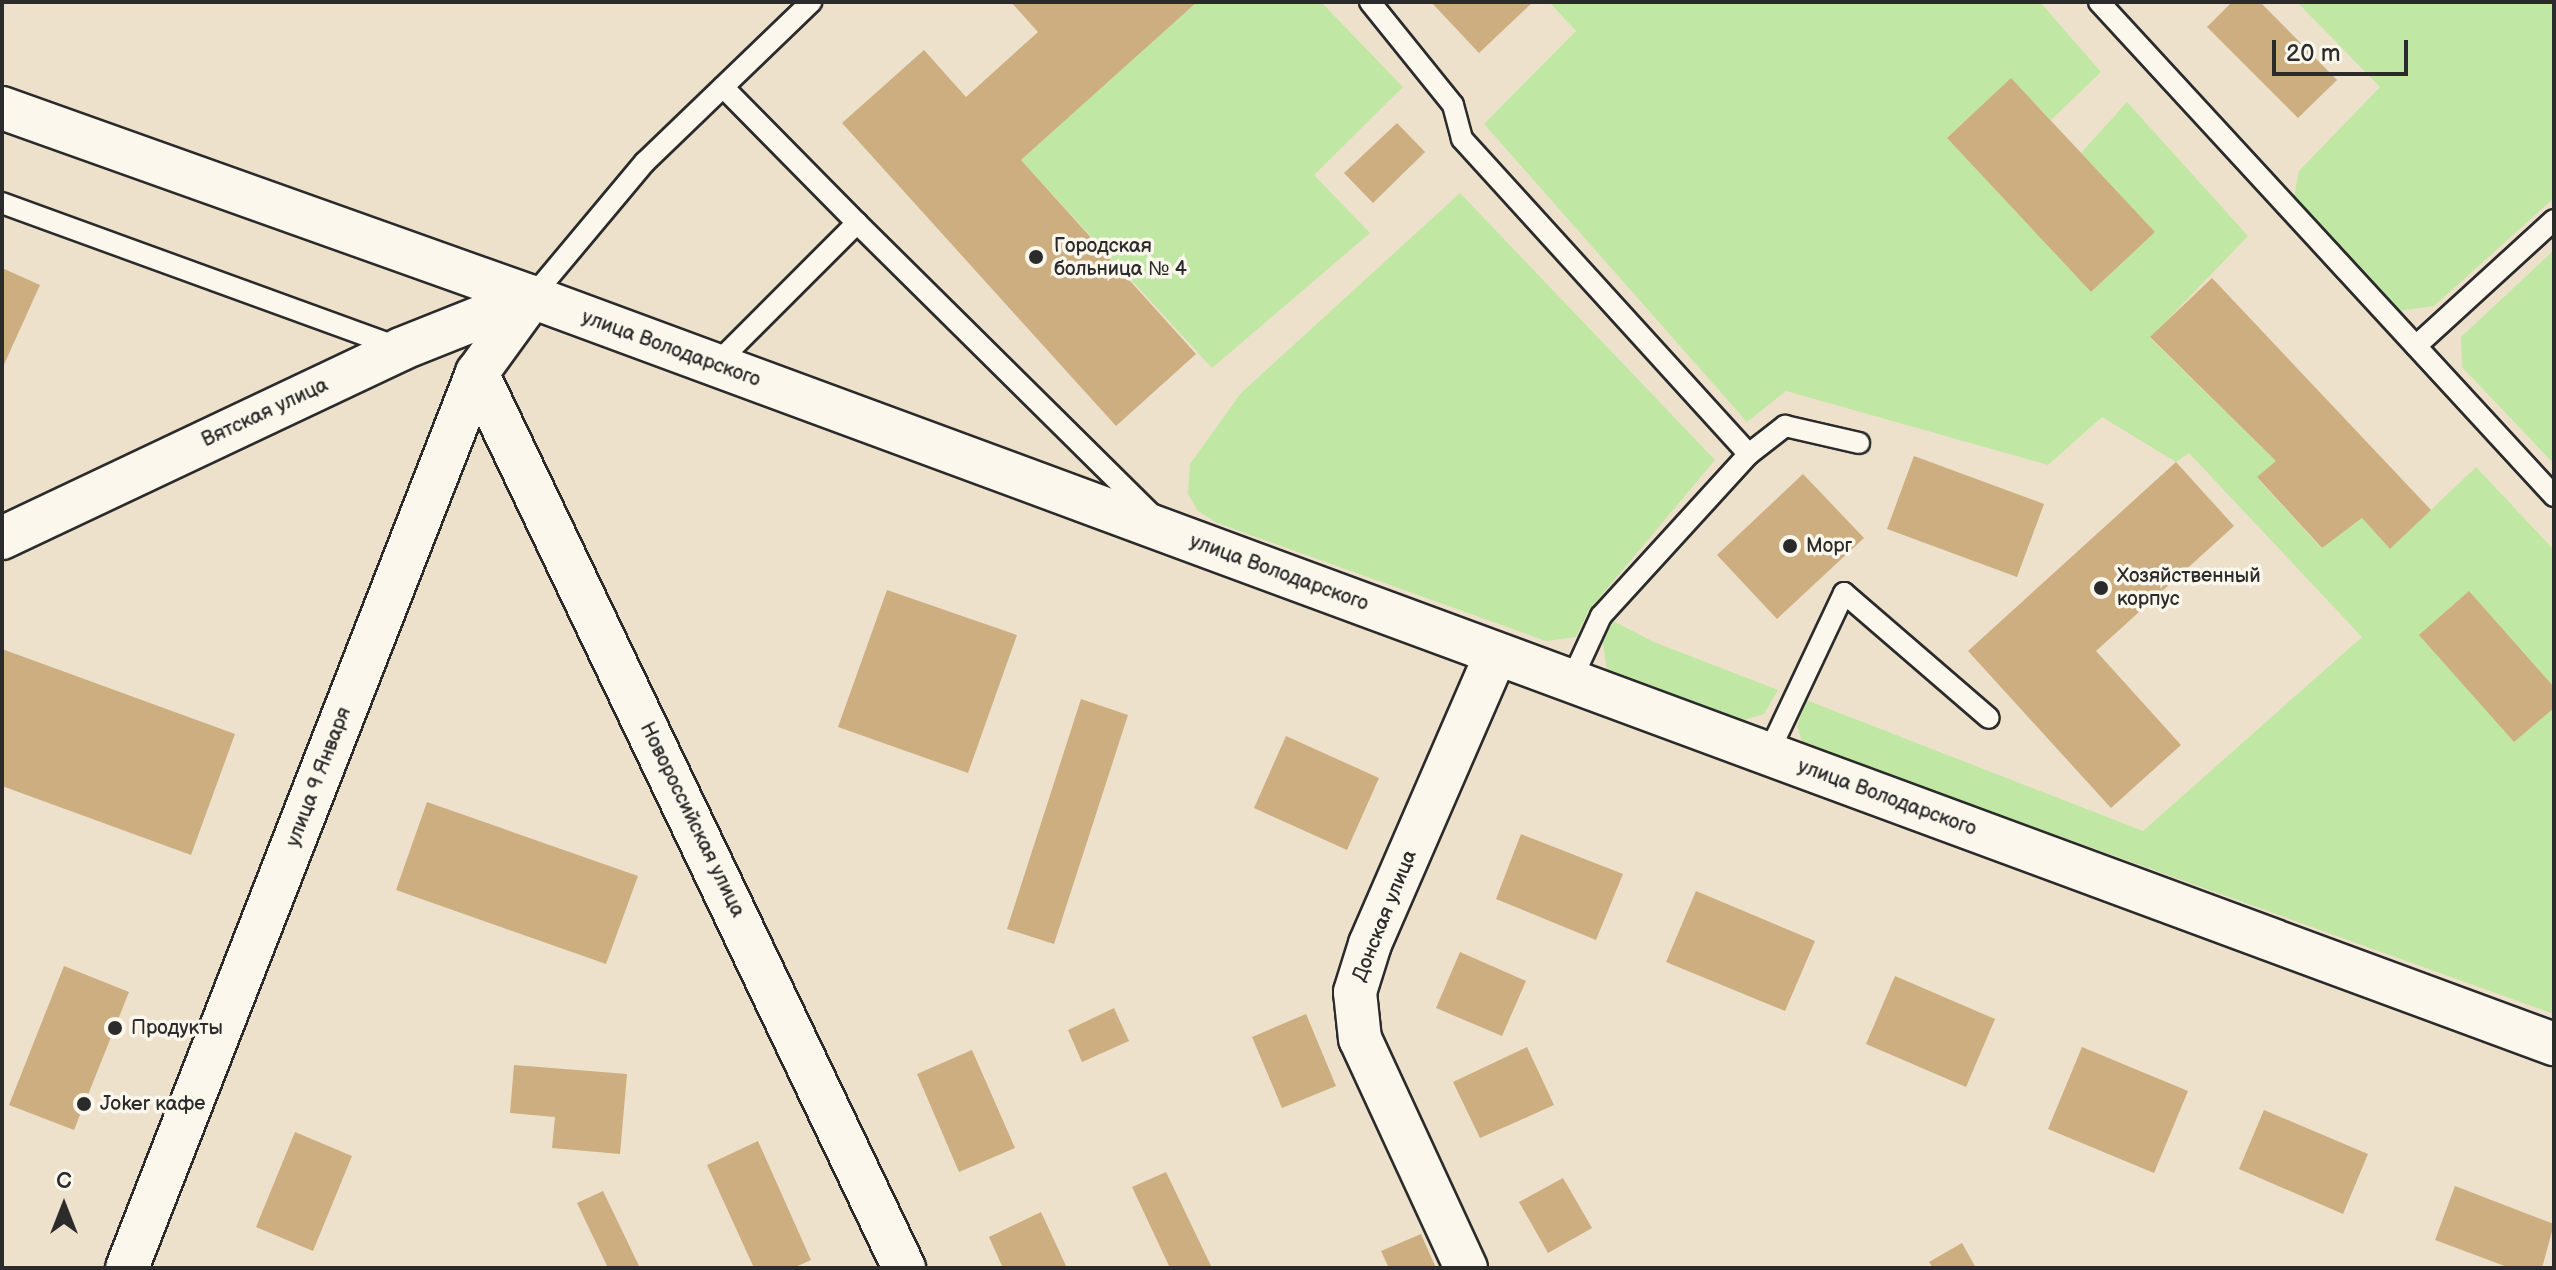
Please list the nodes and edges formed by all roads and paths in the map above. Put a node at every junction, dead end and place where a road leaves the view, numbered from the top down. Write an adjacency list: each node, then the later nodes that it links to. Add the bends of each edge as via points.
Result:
1 (811, 2): 4 (lane)
2 (1370, 2): 15 (lane, via 1453,105 1462,139)
3 (2099, 2): 10 (lane)
4 (723, 87): 8 (lane); 9 (lane, via 645,162)
5 (2, 108): 9 (street, улица Володарского)
6 (2, 203): 11 (lane)
7 (2554, 220): 10 (lane)
8 (857, 223): 12 (lane); 17 (lane)
9 (532, 297): 11 (street, Вятская улица); 12 (street, улица Володарского); 13 (street, улица 9 Января)
10 (2416, 346): 16 (lane)
11 (401, 349): 18 (street, Вятская улица)
12 (715, 365): 17 (street, улица Володарского)
13 (477, 373): 24 (street, улица 9 Января); 25 (street, Новороссийская улица)
14 (1859, 443): 15 (lane, via 1785,426)
15 (1749, 454): 20 (lane, via 1601,616)
16 (2554, 496)
17 (1173, 534): 19 (street, улица Володарского)
18 (2, 538)
19 (1496, 654): 20 (street, улица Володарского); 26 (street, Донская улица, via 1370,944 1355,992 1360,1039)
20 (1571, 681): 22 (street, улица Володарского)
21 (1989, 718): 22 (lane, via 1844,593)
22 (1768, 754): 23 (street, улица Володарского)
23 (2554, 1044)
24 (132, 1266)
25 (904, 1268)
26 (1466, 1268)

